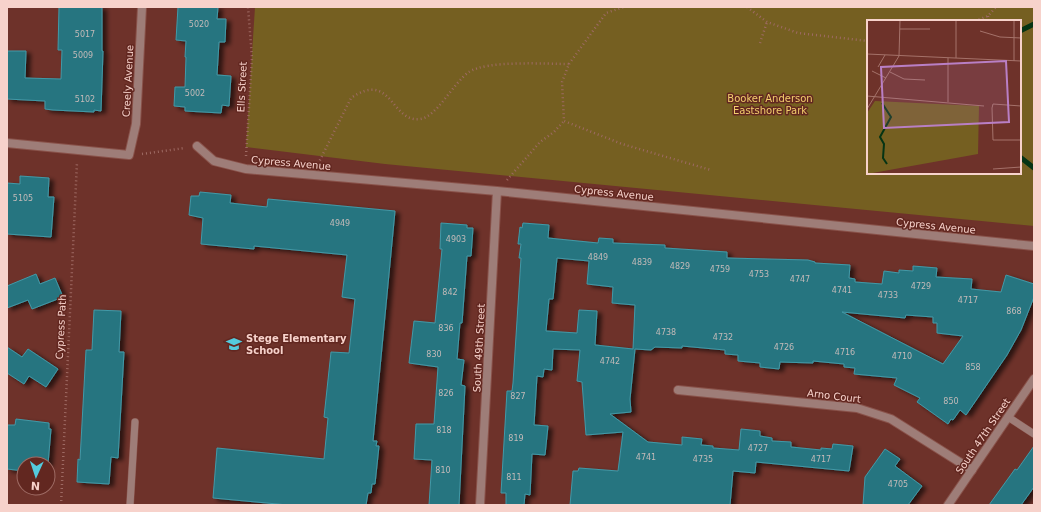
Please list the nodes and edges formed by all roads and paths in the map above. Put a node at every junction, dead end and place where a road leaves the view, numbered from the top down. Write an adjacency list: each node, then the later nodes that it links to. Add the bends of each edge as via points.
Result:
1 (142, 7): 17 (street, Creely Avenue, via 136,124)
2 (248, 7): 18 (path, Ells Street, via 252,58)
3 (624, 7): 12 (path, via 606,13)
4 (747, 7): 9 (path)
5 (996, 7): 6 (path)
6 (988, 16): 7 (path); 8 (path)
7 (978, 20)
8 (988, 20)
9 (767, 22): 10 (path, via 798,33); 11 (path)
10 (867, 41)
11 (760, 43)
12 (569, 64): 13 (path, via 562,82); 20 (path, via 493,65 470,71 454,84 432,114 418,120 404,116 395,103 382,92 366,91 358,94 351,98)
13 (564, 120): 19 (path, via 622,144); 21 (path, via 554,132 540,142)
14 (7, 143): 16 (street)
15 (197, 146): 17 (path); 18 (street, Cypress Avenue, via 214,161)
16 (78, 150): 17 (street); 29 (path, Cypress Path)
17 (129, 156)
18 (246, 169): 20 (street, Cypress Avenue)
19 (710, 170)
20 (312, 175): 21 (street, Cypress Avenue)
21 (497, 191): 22 (street, Cypress Avenue); 31 (street, South 49th Street)
22 (1034, 246)
23 (1034, 379): 25 (street, South 47th Street)
24 (678, 390): 28 (street, Arno Court, via 857,408 891,419)
25 (1008, 417): 27 (lane); 28 (street, South 47th Street)
26 (135, 422): 30 (lane)
27 (1034, 434)
28 (972, 470): 32 (street, South 47th Street)
29 (61, 505)
30 (130, 505)
31 (480, 505)
32 (948, 505)

